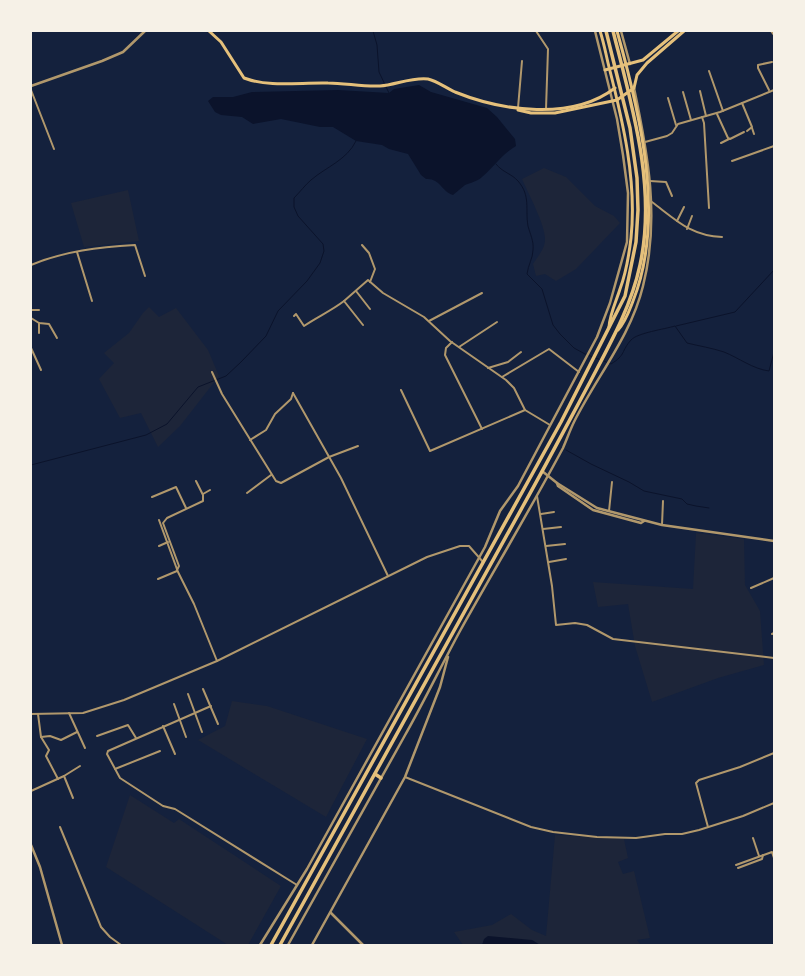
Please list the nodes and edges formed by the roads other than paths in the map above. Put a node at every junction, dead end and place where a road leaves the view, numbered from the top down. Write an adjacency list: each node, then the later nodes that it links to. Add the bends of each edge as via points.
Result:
1 (145, 31): 20 (street, via 123,52)
2 (209, 31): 33 (main road, via 221,42 244,78 260,83 328,82 385,85 427,79 455,92)
3 (536, 31): 32 (street, via 548,49)
4 (595, 31): 17 (street)
5 (600, 31): 13 (main road)
6 (606, 31): 78 (highway, via 630,128 638,195 634,257 625,296)
7 (613, 31): 79 (highway, via 635,123 643,171 644,197 640,264)
8 (678, 31): 16 (main road, via 642,60)
9 (684, 31): 22 (main road, via 647,63 637,75)
10 (771, 31): 12 (street)
11 (618, 32): 13 (main road); 16 (main road)
12 (774, 35)
13 (602, 38): 18 (main road)
14 (522, 61): 33 (street)
15 (772, 62): 24 (street, via 758,66)
16 (628, 65): 18 (main road); 22 (main road)
17 (605, 70): 18 (main road); 26 (street)
18 (610, 70): 21 (main road)
19 (709, 71): 34 (street)
20 (31, 86)
21 (615, 88): 26 (main road); 30 (main road)
22 (633, 89): 30 (main road); 43 (street); 48 (main road)
23 (31, 90): 46 (street)
24 (769, 90): 25 (street); 31 (street)
25 (774, 90)
26 (610, 91): 30 (street); 32 (main road, via 582,103)
27 (700, 91): 36 (street)
28 (683, 92): 38 (street)
29 (668, 98): 39 (street)
30 (615, 101): 33 (main road, via 555,113); 49 (main road); 89 (street, via 627,179 628,230 610,303 597,337)
31 (742, 103): 34 (street); 40 (street)
32 (546, 109): 33 (main road)
33 (516, 110)
34 (723, 111): 35 (street)
35 (717, 114): 36 (street); 42 (street, via 726,136)
36 (706, 116): 37 (street)
37 (702, 117): 38 (street); 53 (street)
38 (691, 120): 39 (street)
39 (676, 125): 43 (street, via 667,136)
40 (752, 128): 41 (street); 42 (street)
41 (754, 134)
42 (730, 139): 44 (street)
43 (645, 142): 48 (street)
44 (721, 143)
45 (774, 146): 47 (street)
46 (54, 149)
47 (732, 161)
48 (648, 181): 49 (main road); 50 (street, via 666,182); 51 (street); 56 (main road)
49 (631, 183): 78 (main road, via 631,239 624,277 610,316)
50 (672, 196)
51 (652, 202): 55 (street); 57 (street)
52 (684, 207): 55 (street)
53 (709, 208)
54 (692, 216): 58 (street)
55 (677, 221): 58 (street)
56 (648, 222): 57 (main road); 79 (main road, via 646,250 636,292 624,323)
57 (653, 222): 100 (street, via 649,259 634,316 624,338 574,422)
58 (686, 228): 59 (street, via 701,235)
59 (722, 237)
60 (362, 245): 64 (street, via 369,253 375,269)
61 (77, 252): 62 (street, via 50,257); 63 (street, via 135,245); 67 (street)
62 (31, 265)
63 (145, 276)
64 (370, 282): 65 (street, via 368,280); 74 (street, via 383,293)
65 (356, 291): 68 (street); 71 (street)
66 (482, 293): 74 (street)
67 (92, 301)
68 (344, 301): 72 (street, via 304,326 296,314); 77 (street)
69 (31, 310): 70 (street)
70 (39, 310)
71 (370, 310)
72 (294, 316)
73 (31, 318): 76 (street)
74 (429, 321): 82 (street)
75 (497, 322): 83 (street)
76 (39, 323): 80 (street); 81 (street, via 49,324)
77 (363, 325)
78 (609, 328): 124 (highway)
79 (616, 331): 98 (highway)
80 (39, 333)
81 (57, 338)
82 (452, 342): 83 (street); 94 (street, via 446,348 445,355)
83 (459, 347): 86 (street)
84 (31, 348): 87 (street)
85 (521, 352): 86 (street, via 508,362)
86 (488, 368): 90 (street)
87 (41, 370)
88 (212, 372): 95 (street, via 222,394)
89 (579, 372): 90 (street, via 549,349); 93 (street)
90 (502, 377): 92 (street, via 514,388)
91 (401, 390): 94 (street, via 430,451)
92 (526, 410): 93 (street); 94 (street)
93 (551, 425): 122 (street, via 518,486 500,511)
94 (482, 429)
95 (250, 440): 97 (street, via 266,430 275,414 291,400 293,393); 99 (street)
96 (358, 446): 97 (street)
97 (329, 457): 99 (street, via 281,483); 127 (street)
98 (542, 471): 100 (street); 157 (highway)
99 (271, 476): 104 (street)
100 (548, 476): 106 (street); 111 (street, via 590,505)
101 (196, 481): 105 (street)
102 (612, 482): 111 (street)
103 (210, 490): 105 (street)
104 (247, 493)
105 (202, 494): 109 (street, via 203,501)
106 (537, 496): 112 (street); 131 (street)
107 (152, 497): 109 (street, via 176,487)
108 (663, 501): 114 (street)
109 (186, 508): 126 (street, via 167,518 164,523 179,566)
110 (554, 512): 112 (street)
111 (609, 513): 114 (street)
112 (541, 514): 116 (street)
113 (159, 520): 118 (street)
114 (662, 525): 117 (street)
115 (561, 527): 116 (street)
116 (543, 529): 121 (street)
117 (774, 541)
118 (168, 542): 120 (street); 126 (street)
119 (565, 544): 121 (street)
120 (158, 546)
121 (546, 546): 125 (street)
122 (478, 559): 124 (street); 127 (street, via 469,546 460,546 427,557); 174 (street)
123 (566, 559): 125 (street)
124 (483, 562): 179 (highway)
125 (549, 562): 132 (street, via 556,625 587,625 613,639)
126 (177, 570): 129 (street); 133 (street)
127 (388, 576): 133 (street)
128 (774, 578): 130 (street)
129 (158, 579)
130 (751, 588)
131 (448, 656): 159 (street, via 440,688); 160 (street)
132 (774, 658)
133 (217, 661): 139 (street, via 103,708 83,713)
134 (204, 689): 137 (street)
135 (188, 694): 138 (street)
136 (174, 704): 142 (street)
137 (211, 706): 138 (street); 143 (street)
138 (195, 712): 142 (street); 146 (street)
139 (69, 713): 141 (street); 145 (street)
140 (31, 714): 141 (street)
141 (38, 714): 148 (street)
142 (179, 719): 144 (street); 149 (street)
143 (218, 724)
144 (163, 726): 150 (street); 154 (street)
145 (77, 732): 148 (street, via 61,740 50,736); 151 (street)
146 (202, 732)
147 (97, 736): 150 (street, via 128,725)
148 (41, 737): 161 (street, via 48,750 46,756)
149 (186, 737)
150 (136, 738): 156 (street, via 107,752)
151 (85, 748)
152 (160, 751): 156 (street)
153 (774, 753): 166 (street, via 698,780 696,783)
154 (175, 754)
155 (80, 766): 158 (street)
156 (115, 769): 174 (street, via 120,778 163,806 175,809)
157 (375, 774): 160 (highway); 180 (highway)
158 (64, 776): 161 (street); 163 (street)
159 (405, 777): 166 (street, via 531,827 553,832 636,838 682,834); 175 (street)
160 (381, 778): 181 (street)
161 (58, 779): 162 (street)
162 (31, 791)
163 (73, 798)
164 (774, 803): 166 (street)
165 (60, 827): 177 (street, via 101,927)
166 (708, 827)
167 (752, 838): 170 (street)
168 (31, 845): 176 (street, via 40,867)
169 (763, 855): 170 (street); 171 (street, via 772,852); 173 (street, via 762,859)
170 (759, 856): 172 (street)
171 (774, 858)
172 (736, 865)
173 (738, 868)
174 (298, 886): 178 (street)
175 (330, 913): 182 (street); 183 (street)
176 (62, 945)
177 (121, 945)
178 (260, 945)
179 (271, 945)
180 (280, 945)
181 (288, 945)
182 (312, 945)
183 (363, 945)

